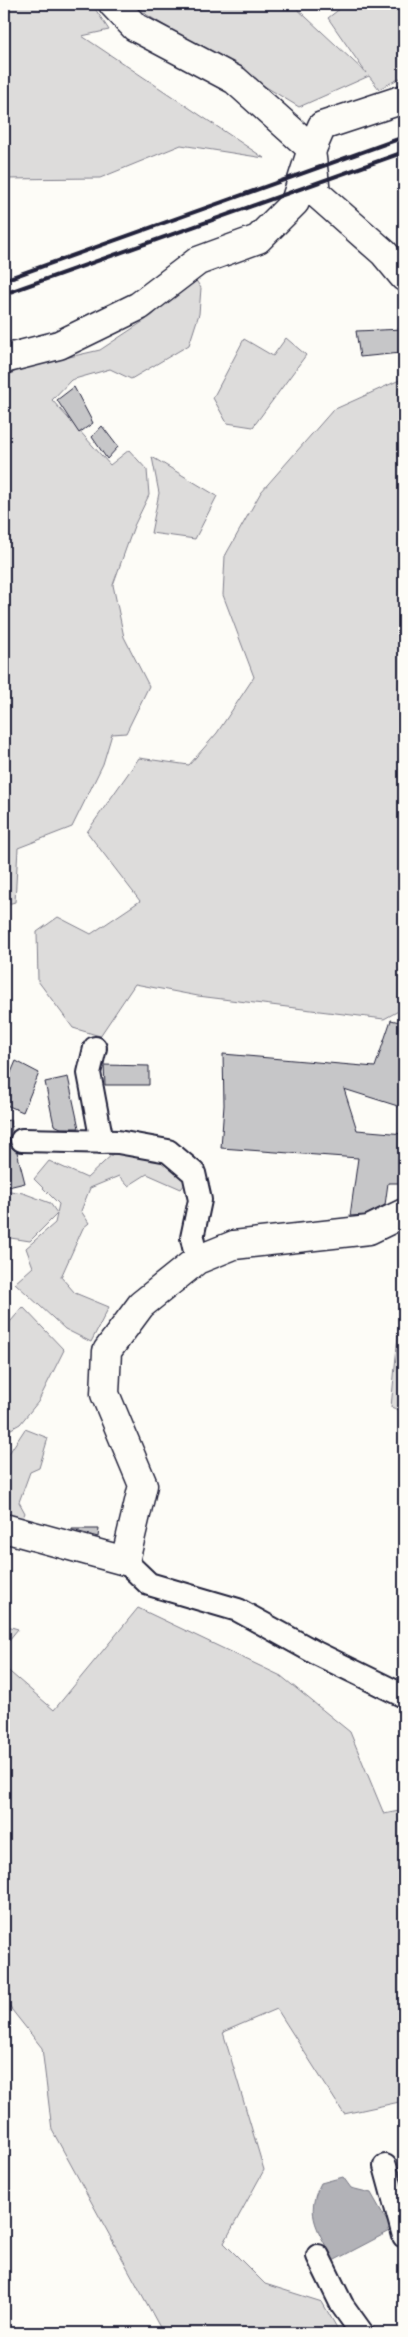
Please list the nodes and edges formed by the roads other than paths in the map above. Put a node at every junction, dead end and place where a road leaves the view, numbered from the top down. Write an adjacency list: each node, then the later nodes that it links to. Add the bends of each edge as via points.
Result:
1 (113, 4): 3 (street, via 135,27 235,80)
2 (404, 99): 3 (street, via 322,126)
3 (312, 149): 4 (street, via 316,193 384,253); 5 (street, via 295,202 258,239 198,261 139,306 59,346)
4 (404, 277)
5 (4, 359)
6 (96, 1048): 8 (street, via 89,1073)
7 (22, 1140): 8 (street)
8 (102, 1142): 10 (street, via 168,1151 194,1173 200,1200 192,1238)
9 (404, 1213): 10 (street, via 369,1230 234,1245)
10 (197, 1260): 12 (street, via 141,1305 107,1351 105,1394 143,1485)
11 (4, 1528): 12 (street)
12 (125, 1561): 13 (street, via 149,1584 238,1610)
13 (404, 1696)
14 (385, 2166): 15 (street)
15 (404, 2236)
16 (318, 2256): 17 (street, via 342,2305)
17 (362, 2333)

